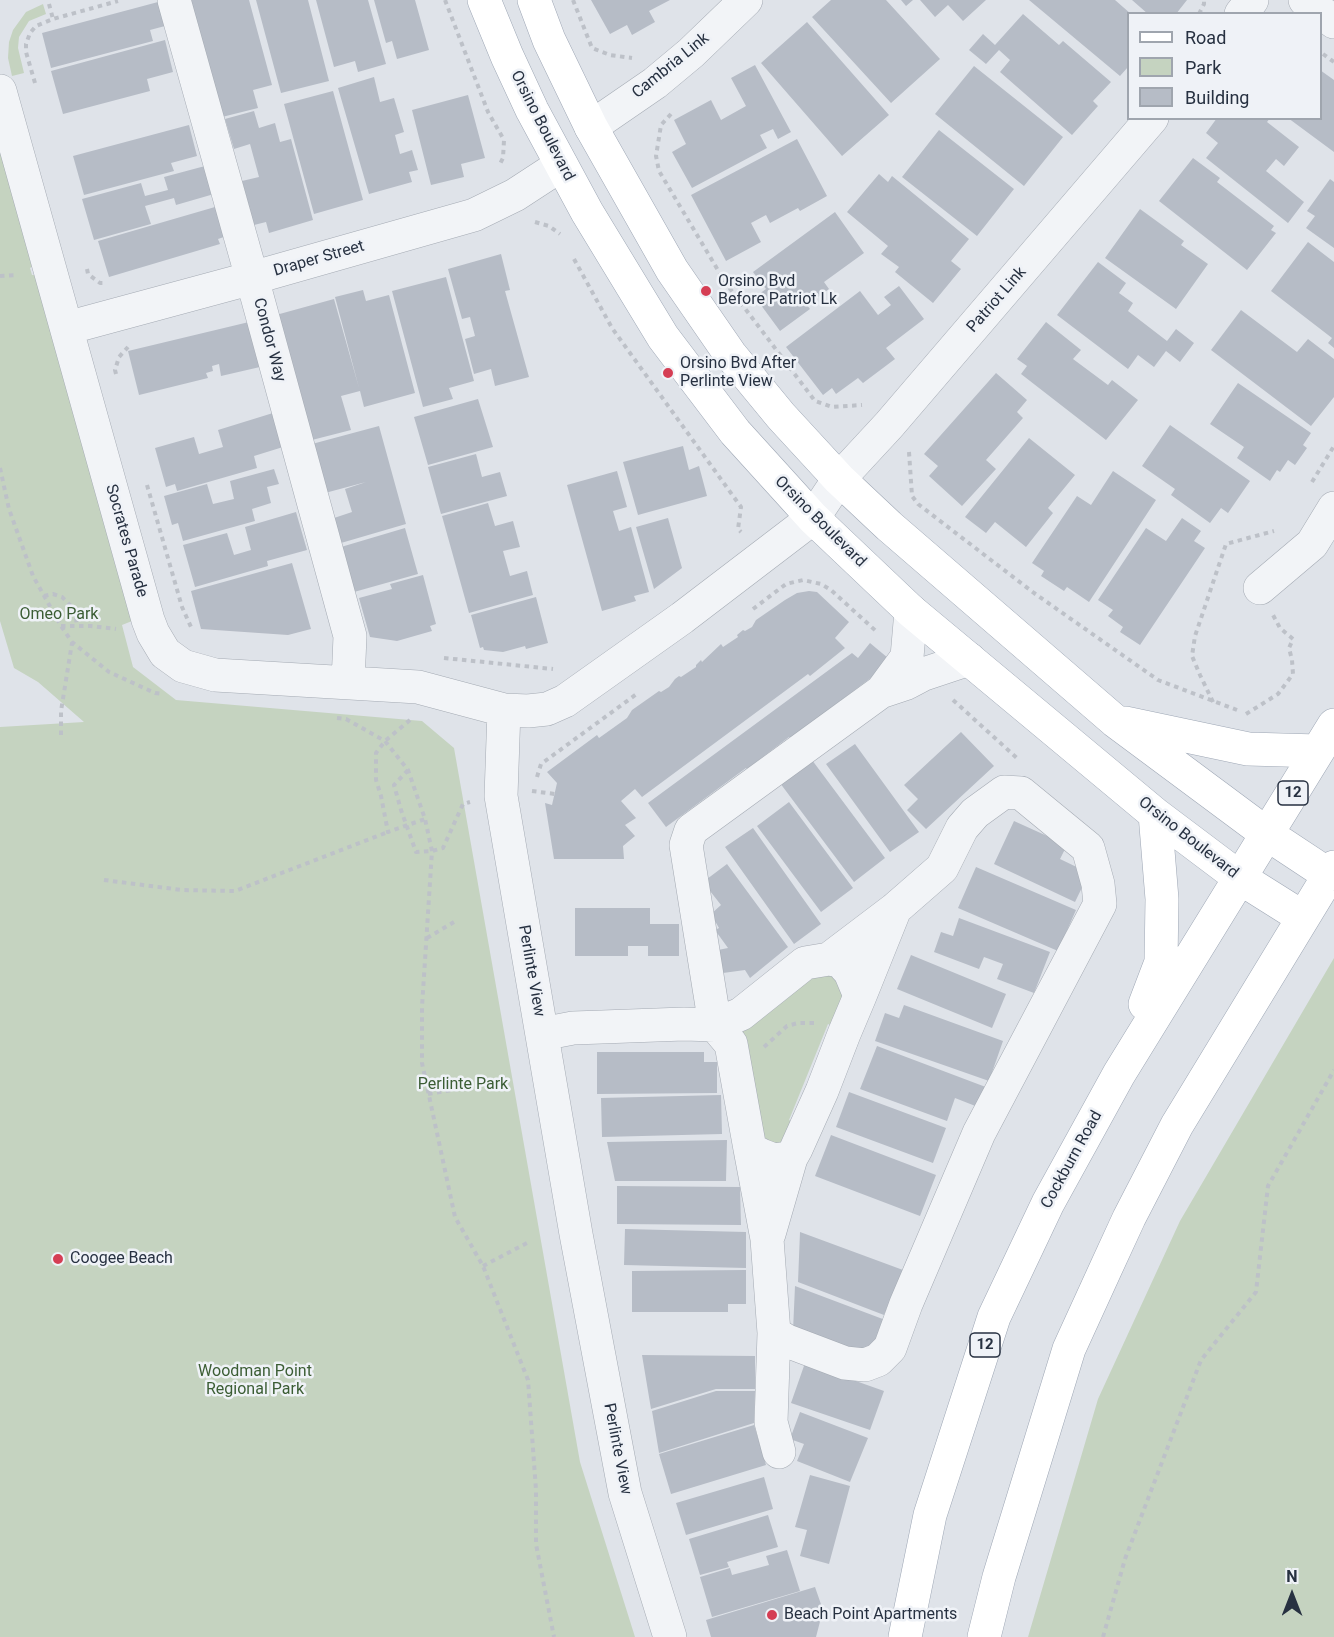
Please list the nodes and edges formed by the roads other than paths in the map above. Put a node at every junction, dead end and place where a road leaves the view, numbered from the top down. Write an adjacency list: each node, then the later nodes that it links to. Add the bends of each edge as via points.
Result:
1 (174, 0): 15 (street, Condor Way)
2 (484, 0): 14 (main road, Orsino Boulevard)
3 (534, 0): 13 (main road)
4 (746, 0): 13 (street, Cambria Link, via 655,83)
5 (1252, 0): 7 (street)
6 (1305, 0): 8 (street)
7 (1243, 12)
8 (1321, 12)
9 (1322, 13): 10 (street)
10 (1334, 22)
11 (0, 91): 16 (street, Socrates Parade)
12 (1150, 120): 17 (street, Patriot Link)
13 (591, 127): 17 (main road, via 672,270 730,354)
14 (561, 165): 15 (street, Draper Street, via 515,195 474,215); 19 (main road, Orsino Boulevard, via 663,337 735,432)
15 (252, 278): 16 (street, Draper Street); 23 (street, Condor Way, via 350,636)
16 (67, 328): 23 (street, Socrates Parade, via 148,620 165,653 183,666 215,675)
17 (839, 479): 19 (street); 26 (main road)
18 (1334, 508): 20 (street, via 1312,544)
19 (813, 518): 21 (main road, Orsino Boulevard); 25 (street, via 565,701 547,709)
20 (1260, 588)
21 (911, 611): 22 (main road, Orsino Boulevard); 24 (street, via 907,657)
22 (969, 659): 24 (street); 28 (main road, Orsino Boulevard)
23 (348, 683): 25 (street, Socrates Parade, via 418,687)
24 (882, 691): 36 (street, via 691,830 686,845)
25 (504, 710): 37 (street, Perlinte View, via 501,796)
26 (1115, 720): 27 (main road, via 1248,749); 29 (main road)
27 (1326, 738): 29 (main road, Cockburn Road / 12)
28 (1155, 814): 31 (main road, Orsino Boulevard); 38 (main road, via 1162,899 1161,962)
29 (1267, 834): 30 (main road); 31 (main road, Cockburn Road / 12)
30 (1332, 871): 33 (main road)
31 (1240, 879): 33 (main road, Orsino Boulevard); 38 (main road, Cockburn Road / 12)
32 (895, 909): 34 (street); 35 (street); 42 (street, via 942,868 962,828 975,813 1004,792 1021,793 1088,848 1100,904 979,1133 890,1348 878,1360 865,1365 845,1363)
33 (1302, 917): 46 (main road, via 1177,1125 1069,1349)
34 (829, 958): 35 (street, via 840,961 850,972); 36 (street, via 806,963 741,1014)
35 (860, 996): 40 (street)
36 (715, 1025): 37 (street, via 592,1027); 39 (street, via 731,1044)
37 (542, 1034): 44 (street, Perlinte View, via 625,1493)
38 (1119, 1074): 45 (main road, Cockburn Road / 12, via 1048,1203 994,1317 930,1515)
39 (750, 1149): 40 (street, via 774,1160); 41 (street)
40 (791, 1158): 41 (street)
41 (767, 1239): 42 (street)
42 (774, 1333): 43 (street, via 771,1422)
43 (779, 1452)
44 (670, 1637)
45 (905, 1637)
46 (984, 1637)

